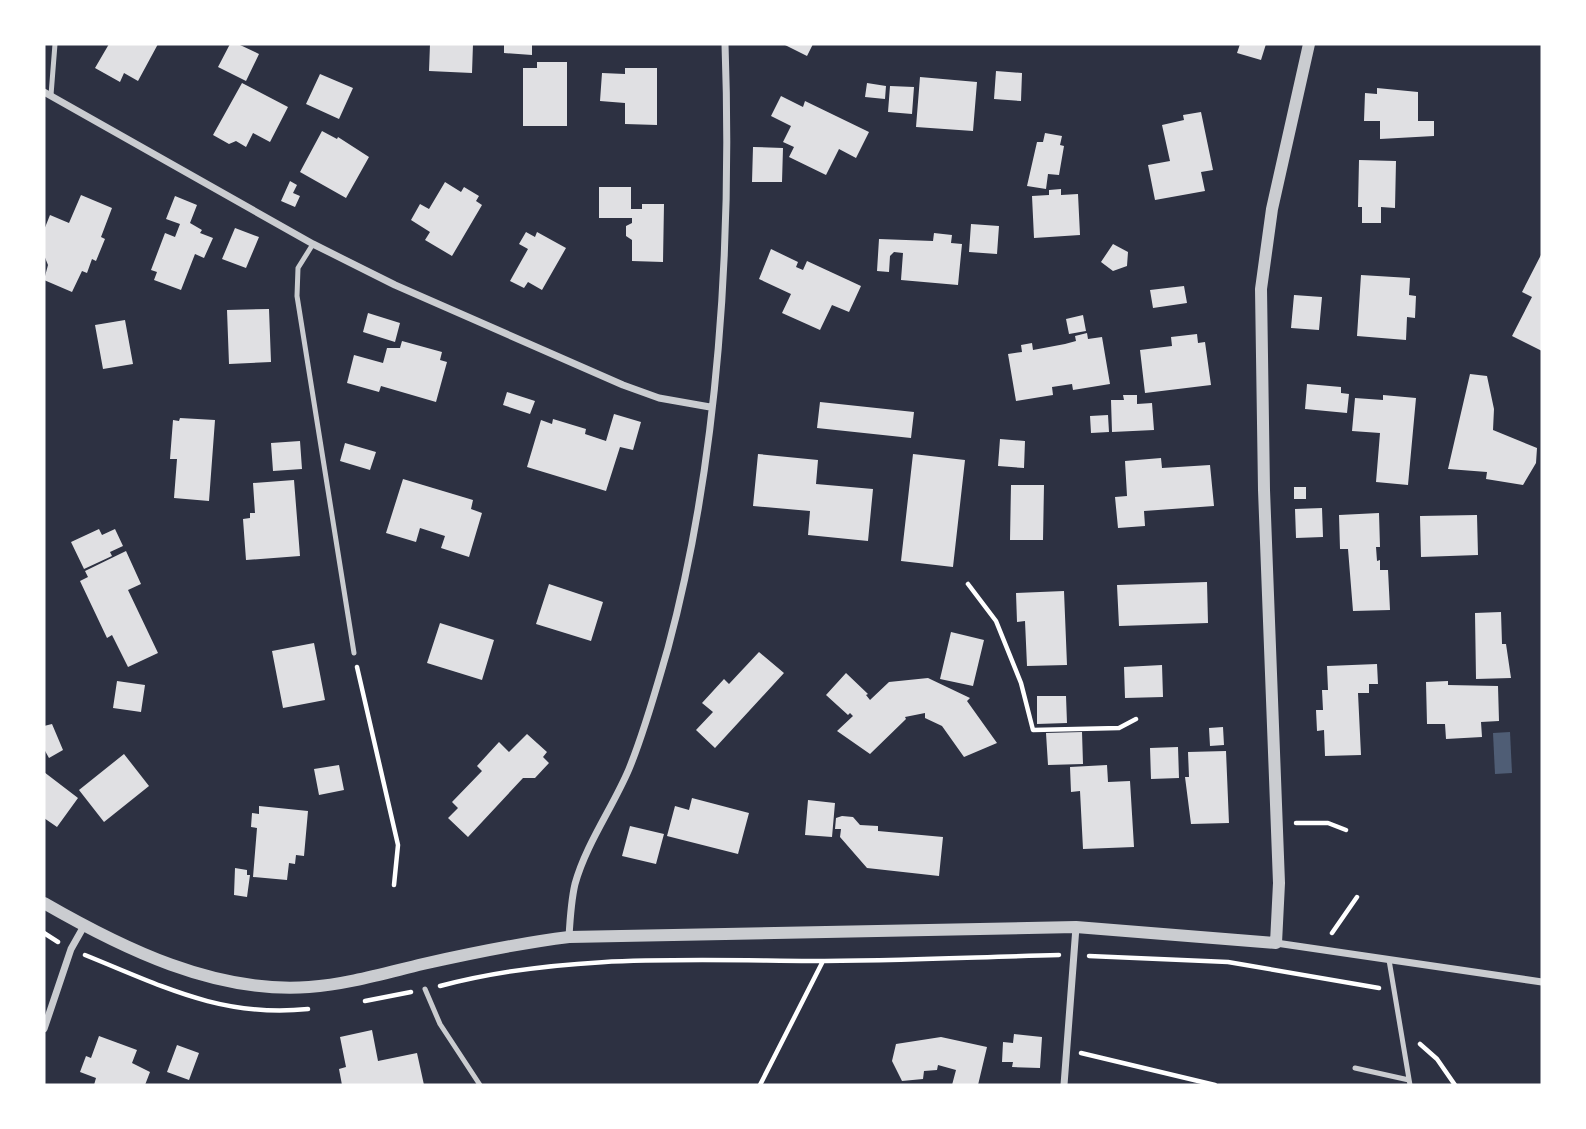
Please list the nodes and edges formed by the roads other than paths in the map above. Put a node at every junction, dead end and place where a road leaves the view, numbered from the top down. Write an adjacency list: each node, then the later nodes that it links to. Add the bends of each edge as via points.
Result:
1 (55, 44): 4 (lane)
2 (725, 44): 6 (street, via 727,216)
3 (1310, 44): 12 (street, via 1274,196 1261,289 1279,883)
4 (47, 93): 5 (street)
5 (313, 244): 6 (street, via 582,369 659,398); 7 (lane, via 298,268 297,296)
6 (710, 407): 11 (street, via 690,550 668,648 629,769 575,883)
7 (354, 653)
8 (44, 903): 9 (street)
9 (84, 926): 11 (street, via 199,973 263,986 296,987 375,977 526,942); 16 (street, via 71,949)
10 (1076, 927): 11 (street); 12 (street); 20 (street)
11 (569, 937)
12 (1276, 943): 13 (street)
13 (1389, 960): 14 (street); 18 (lane)
14 (1542, 982)
15 (425, 989): 19 (lane, via 440,1024)
16 (44, 1029)
17 (1355, 1068): 18 (lane)
18 (1410, 1083)
19 (480, 1085)
20 (1064, 1085)

